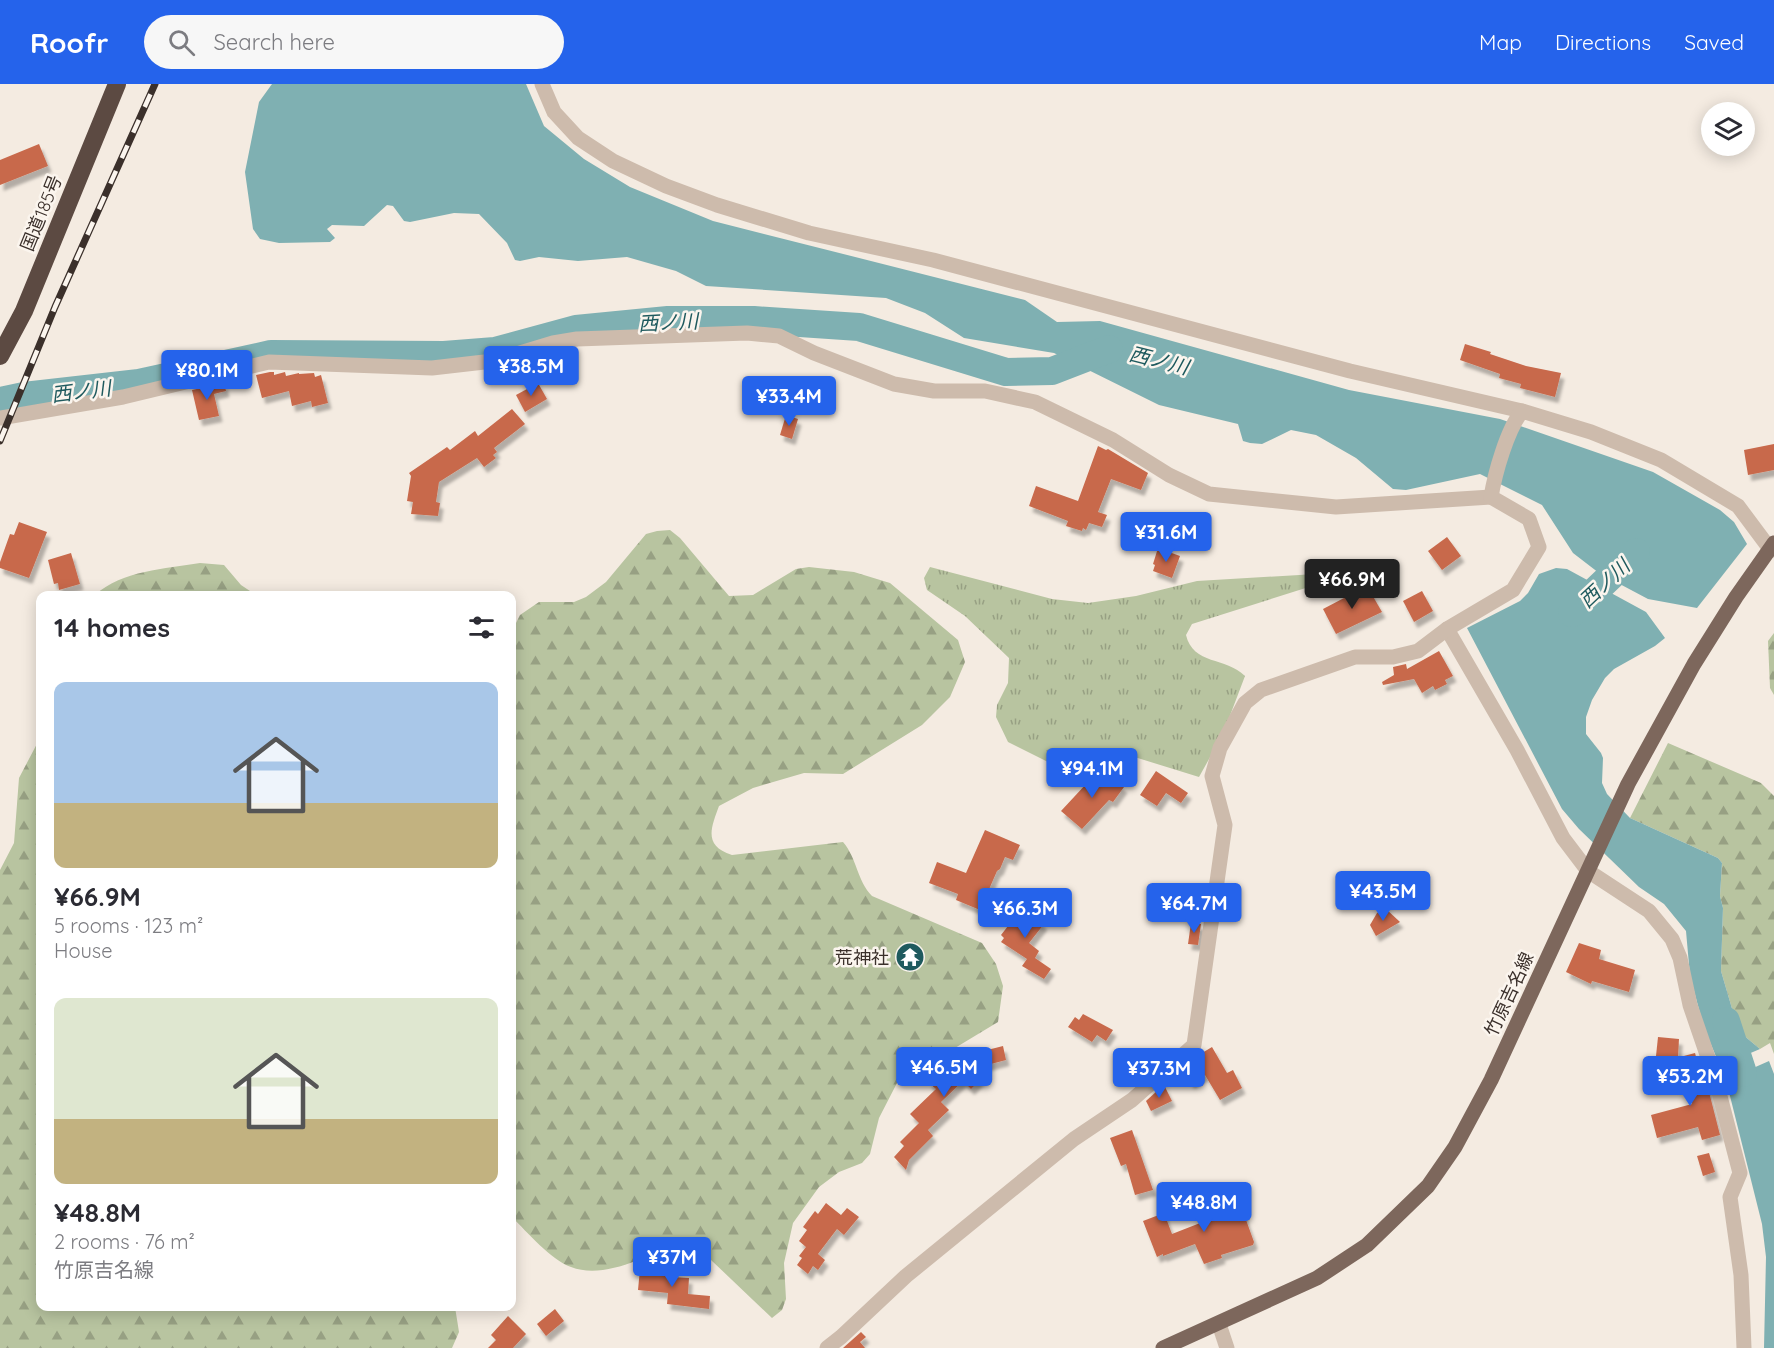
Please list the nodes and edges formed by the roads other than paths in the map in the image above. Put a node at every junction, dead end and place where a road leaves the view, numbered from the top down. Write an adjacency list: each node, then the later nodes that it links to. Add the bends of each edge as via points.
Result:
1 (117, 84): 3 (highway, 国道185号, via 24,310)
2 (542, 84): 4 (street, via 554,112 578,138 613,161 717,205 809,233 933,260)
3 (0, 356)
4 (1518, 416): 6 (street); 7 (street, via 1591,432 1660,460 1738,506)
5 (0, 418): 6 (street, via 123,397 268,362 432,368 493,361 577,339 747,333 779,336 894,384 934,391 985,391 1035,402 1209,494 1336,507)
6 (1492, 489): 8 (street, via 1529,519 1539,547 1513,590)
7 (1773, 548): 9 (main road, 竹原吉名線, via 1694,663 1628,784)
8 (1447, 628): 9 (street, via 1563,838); 11 (street, via 1418,651 1393,657 1355,657 1261,690 1245,704 1220,748 1212,776 1225,825 1194,1045 1132,1100 1074,1139 906,1276)
9 (1590, 867): 10 (main road, 竹原吉名線, via 1491,1080 1428,1186 1357,1252 1317,1278); 14 (street, via 1648,911 1672,939 1680,958 1690,1005 1716,1081 1740,1173 1730,1197 1741,1275)
10 (1219, 1324): 12 (main road, 竹原吉名線); 13 (street)
11 (827, 1348)
12 (1163, 1348)
13 (1227, 1348)
14 (1744, 1348)

